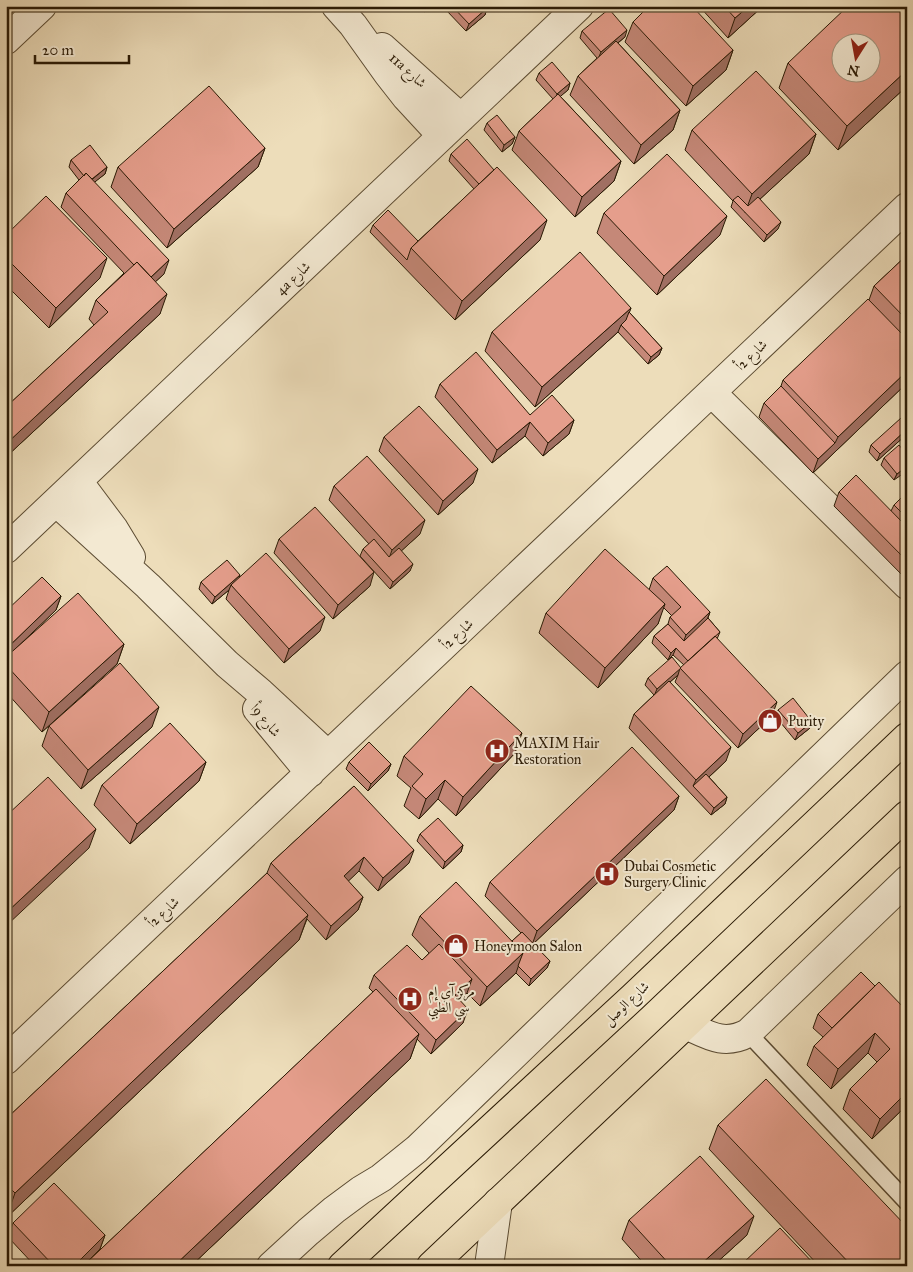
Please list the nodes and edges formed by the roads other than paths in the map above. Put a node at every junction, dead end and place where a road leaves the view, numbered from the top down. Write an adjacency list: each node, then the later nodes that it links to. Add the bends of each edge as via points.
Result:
1 (42, 6): 4 (street)
2 (578, 6): 5 (street, 4a شارع)
3 (344, 16): 5 (street, 11a شارع); 6 (street, 11a شارع, via 406,97)
4 (6, 40)
5 (461, 118): 6 (street, 4a شارع)
6 (442, 136): 9 (street, 4a شارع)
7 (907, 207): 8 (street, شارع 2أ)
8 (712, 393): 12 (street); 16 (street, شارع 2أ)
9 (78, 481): 10 (street, 4a شارع); 13 (street, شارع 9أ, via 114,529)
10 (56, 502): 11 (street, 4a شارع); 13 (street, شارع 9أ)
11 (6, 548)
12 (907, 585)
13 (148, 586): 16 (street, شارع 9أ, via 266,698)
14 (907, 675): 24 (street, via 417,1150 334,1210)
15 (907, 737): 25 (main road, شارع الوصل, via 633,997)
16 (319, 764): 21 (street, شارع 2أ)
17 (907, 816): 19 (main road)
18 (907, 880): 20 (street)
19 (686, 1025): 20 (street, via 721,1039 740,1037); 22 (main road)
20 (748, 1032): 23 (lane)
21 (6, 1060)
22 (498, 1202): 26 (main road); 27 (street)
23 (907, 1202)
24 (271, 1266)
25 (342, 1266)
26 (431, 1266)
27 (489, 1266)

